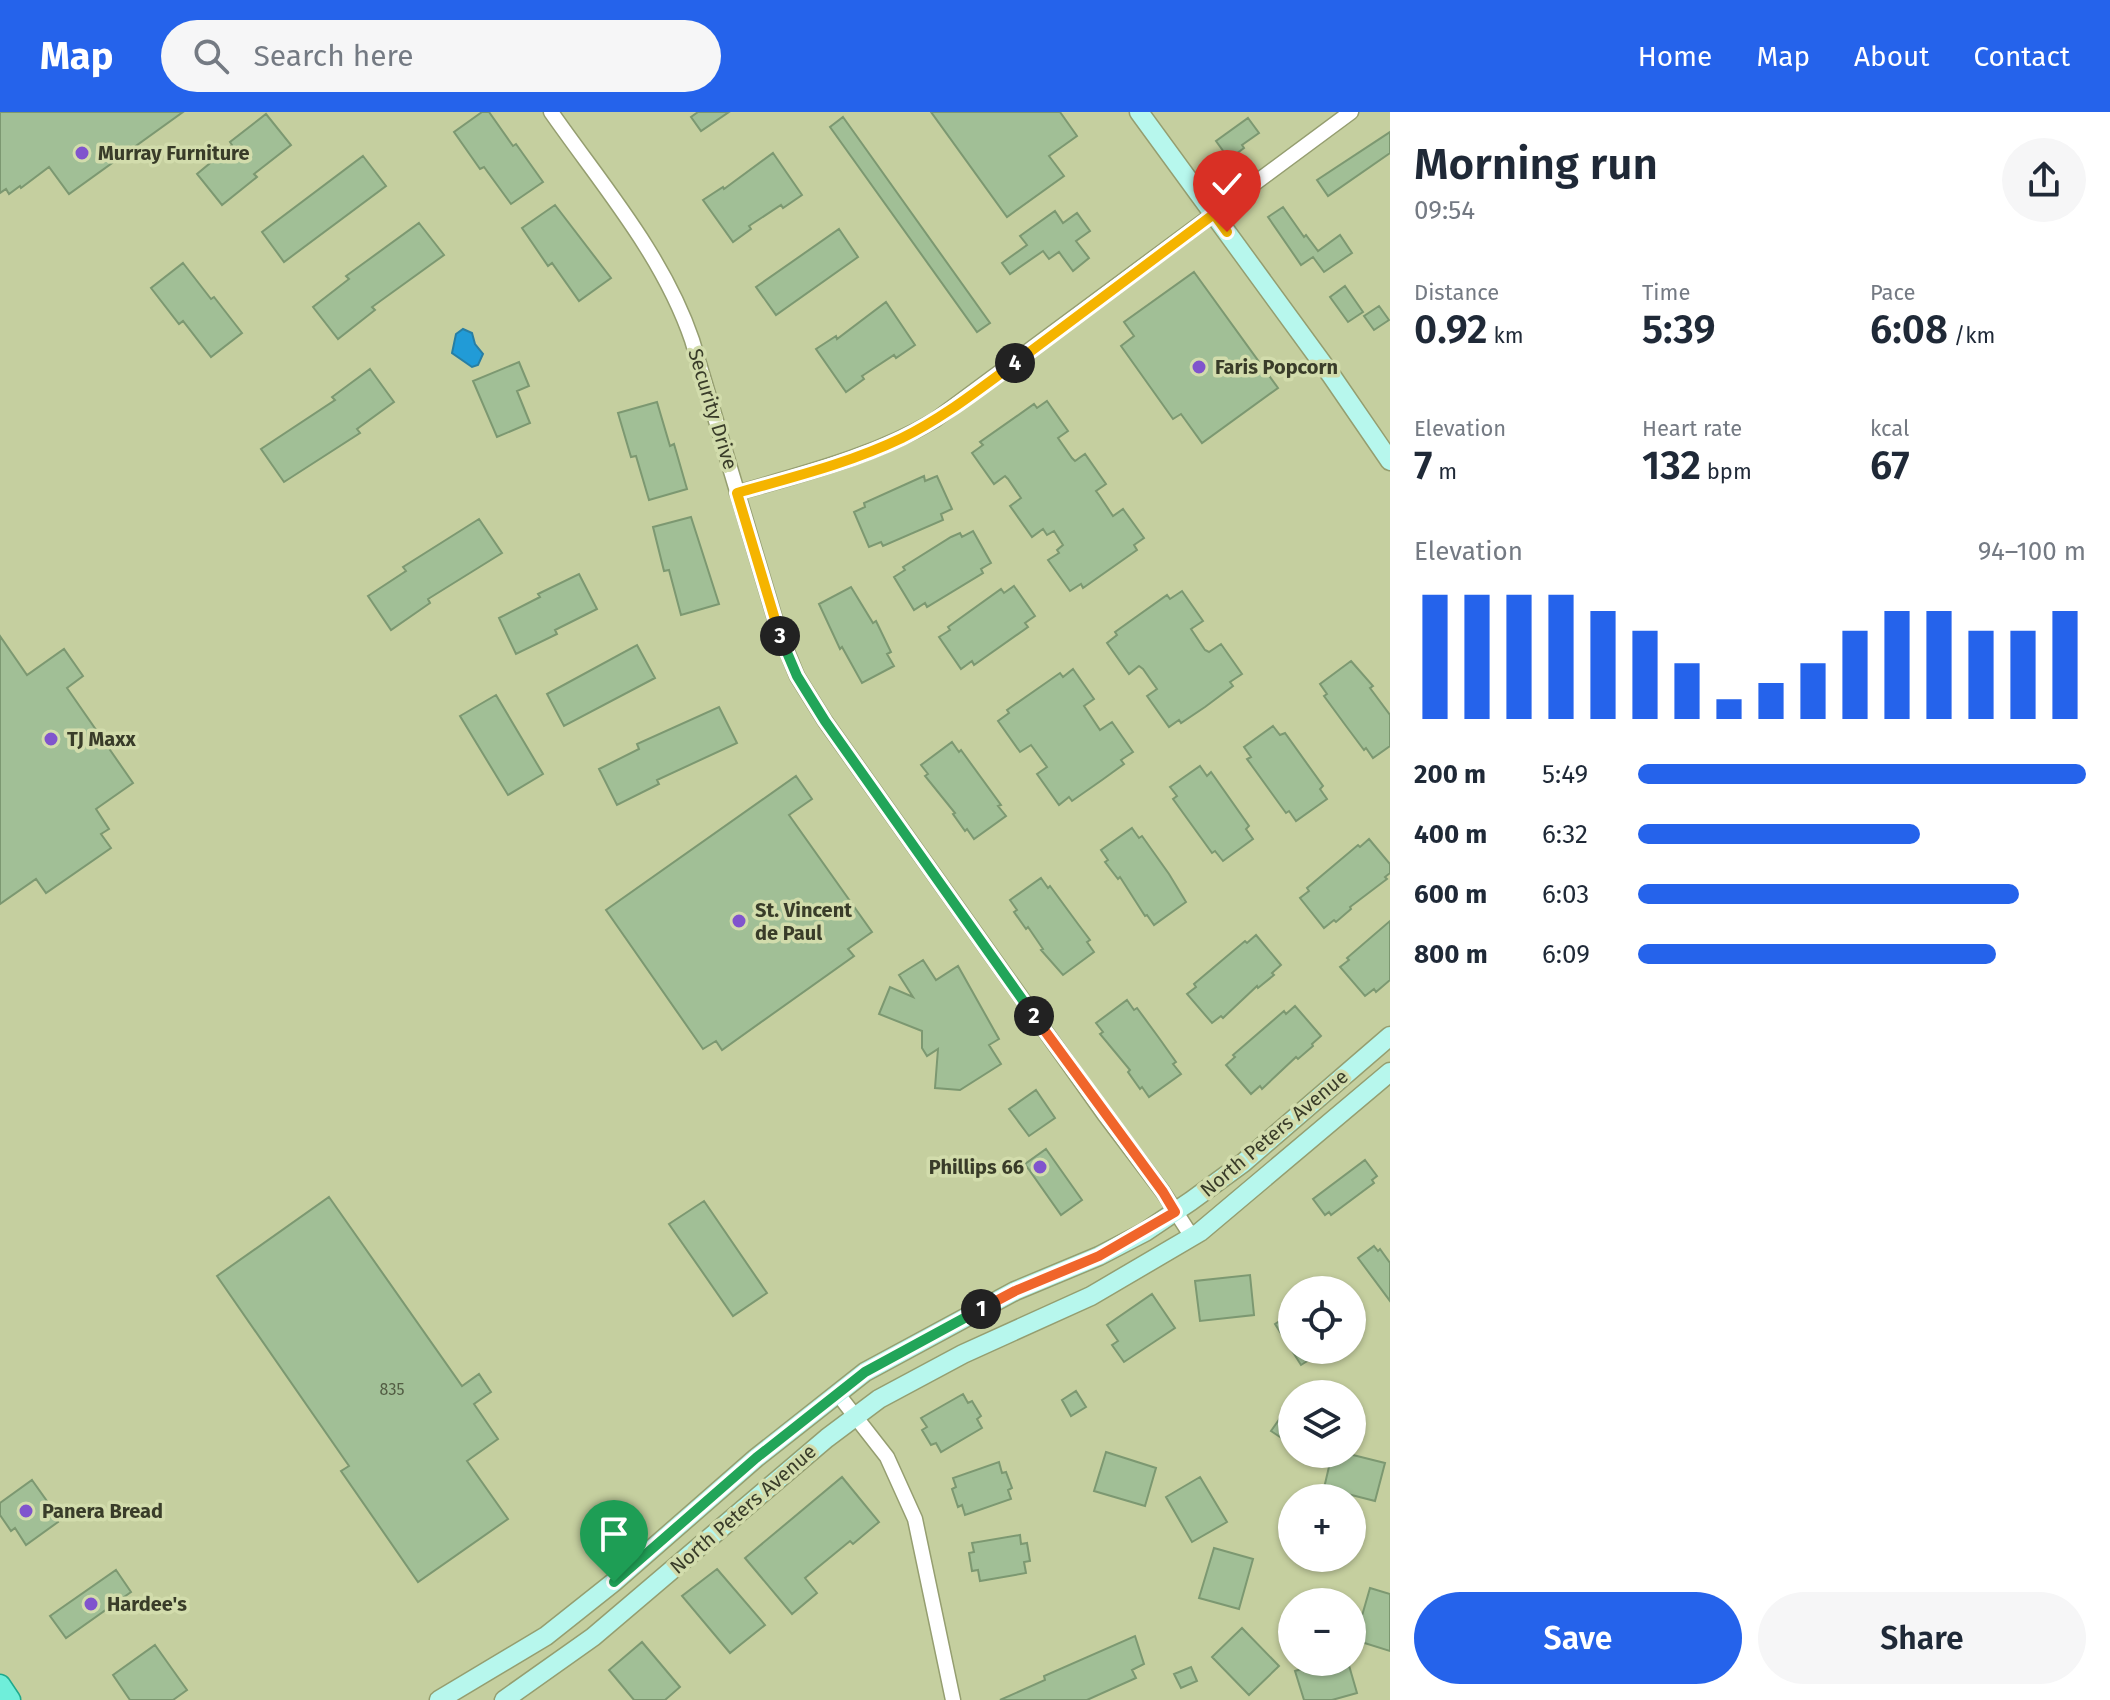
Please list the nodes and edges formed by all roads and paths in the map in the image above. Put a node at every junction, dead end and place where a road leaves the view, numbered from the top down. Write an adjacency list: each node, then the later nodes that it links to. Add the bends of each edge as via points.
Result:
1 (551, 112): 6 (street, Security Drive, via 672,291 692,340)
2 (1139, 112): 4 (main road)
3 (1351, 112): 4 (street)
4 (1214, 214): 5 (main road); 6 (street, via 922,427 855,458)
5 (1387, 456)
6 (737, 493): 9 (street, Security Drive, via 778,629 813,704)
7 (1390, 1036): 9 (main road, North Peters Avenue, via 1243,1163)
8 (1390, 1072): 10 (main road, North Peters Avenue)
9 (1175, 1212): 10 (street, Security Drive); 11 (main road, North Peters Avenue, via 1099,1256 947,1327)
10 (1192, 1237): 12 (main road, North Peters Avenue, via 1091,1296 963,1354)
11 (837, 1393): 12 (street); 15 (main road, North Peters Avenue, via 546,1636)
12 (856, 1416): 16 (main road, North Peters Avenue, via 593,1637); 17 (street, via 887,1457 915,1519)
13 (0, 1685): 14 (main road)
14 (10, 1700)
15 (439, 1700)
16 (504, 1700)
17 (953, 1700)

